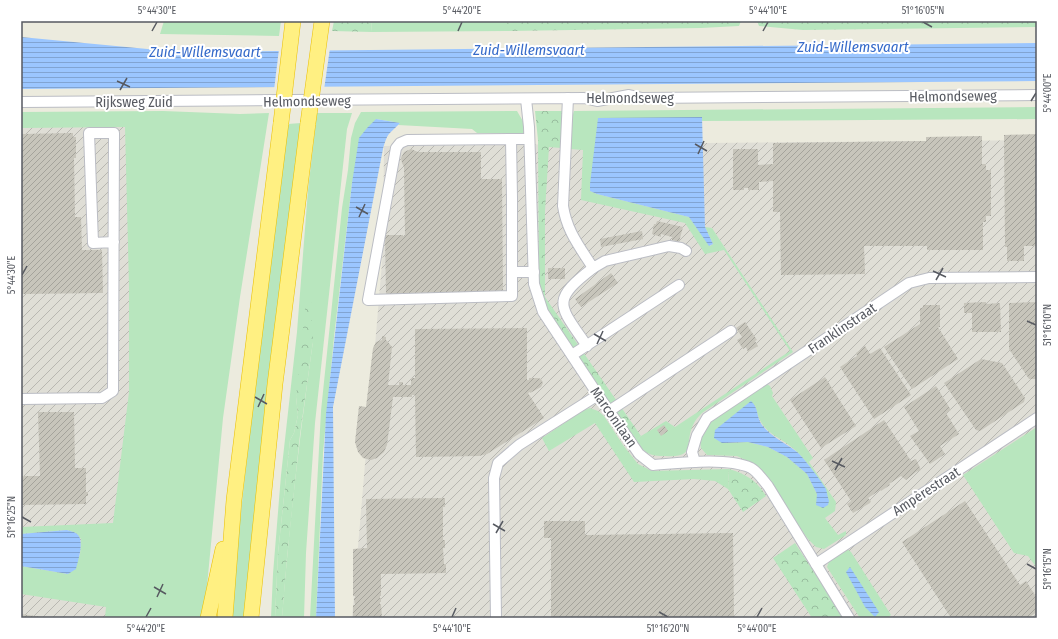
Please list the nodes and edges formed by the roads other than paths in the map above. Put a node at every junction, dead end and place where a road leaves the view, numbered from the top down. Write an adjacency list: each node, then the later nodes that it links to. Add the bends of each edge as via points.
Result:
1 (293, 21): 25 (highway, bridge)
2 (322, 21): 27 (highway, bridge, via 274,392)
3 (1037, 95): 4 (street, Helmondseweg, via 642,98 629,95 598,101)
4 (568, 98): 5 (street, Helmondseweg); 12 (street, via 563,206 569,229)
5 (526, 99): 6 (street, Helmondseweg); 9 (street, Marconilaan)
6 (247, 101): 7 (street, Rijksweg Zuid)
7 (21, 102)
8 (511, 139): 9 (street); 13 (street); 13 (street, via 407,140 400,143 396,148 368,300 512,296)
9 (529, 139): 14 (street, Marconilaan)
10 (114, 242): 10 (street, via 114,133 89,133 93,243); 21 (street, via 113,391 102,398)
11 (686, 251): 12 (street, via 669,246 605,261)
12 (594, 268): 18 (street, via 575,282 562,303 568,319)
13 (512, 272): 14 (street)
14 (534, 272): 19 (street, Marconilaan, via 534,284 544,312)
15 (1037, 277): 24 (street, Franklinstraat, via 929,278 909,283 707,418 692,452)
16 (679, 285): 18 (street)
17 (731, 331): 22 (street)
18 (587, 346): 19 (street)
19 (572, 355): 20 (street, Marconilaan)
20 (598, 395): 22 (street, Marconilaan); 32 (street, via 519,444 498,463 494,478)
21 (21, 399)
22 (609, 411): 24 (street, Marconilaan, via 640,454 653,465)
23 (1037, 418): 26 (street, Ampèrestraat)
24 (694, 462): 26 (street, Marconilaan, via 731,462 752,468 768,486)
25 (234, 500): 28 (highway); 29 (highway)
26 (816, 564): 33 (street, Marconilaan)
27 (255, 574): 30 (highway); 31 (highway)
28 (208, 618)
29 (225, 618)
30 (251, 618)
31 (258, 618)
32 (496, 618)
33 (849, 618)

